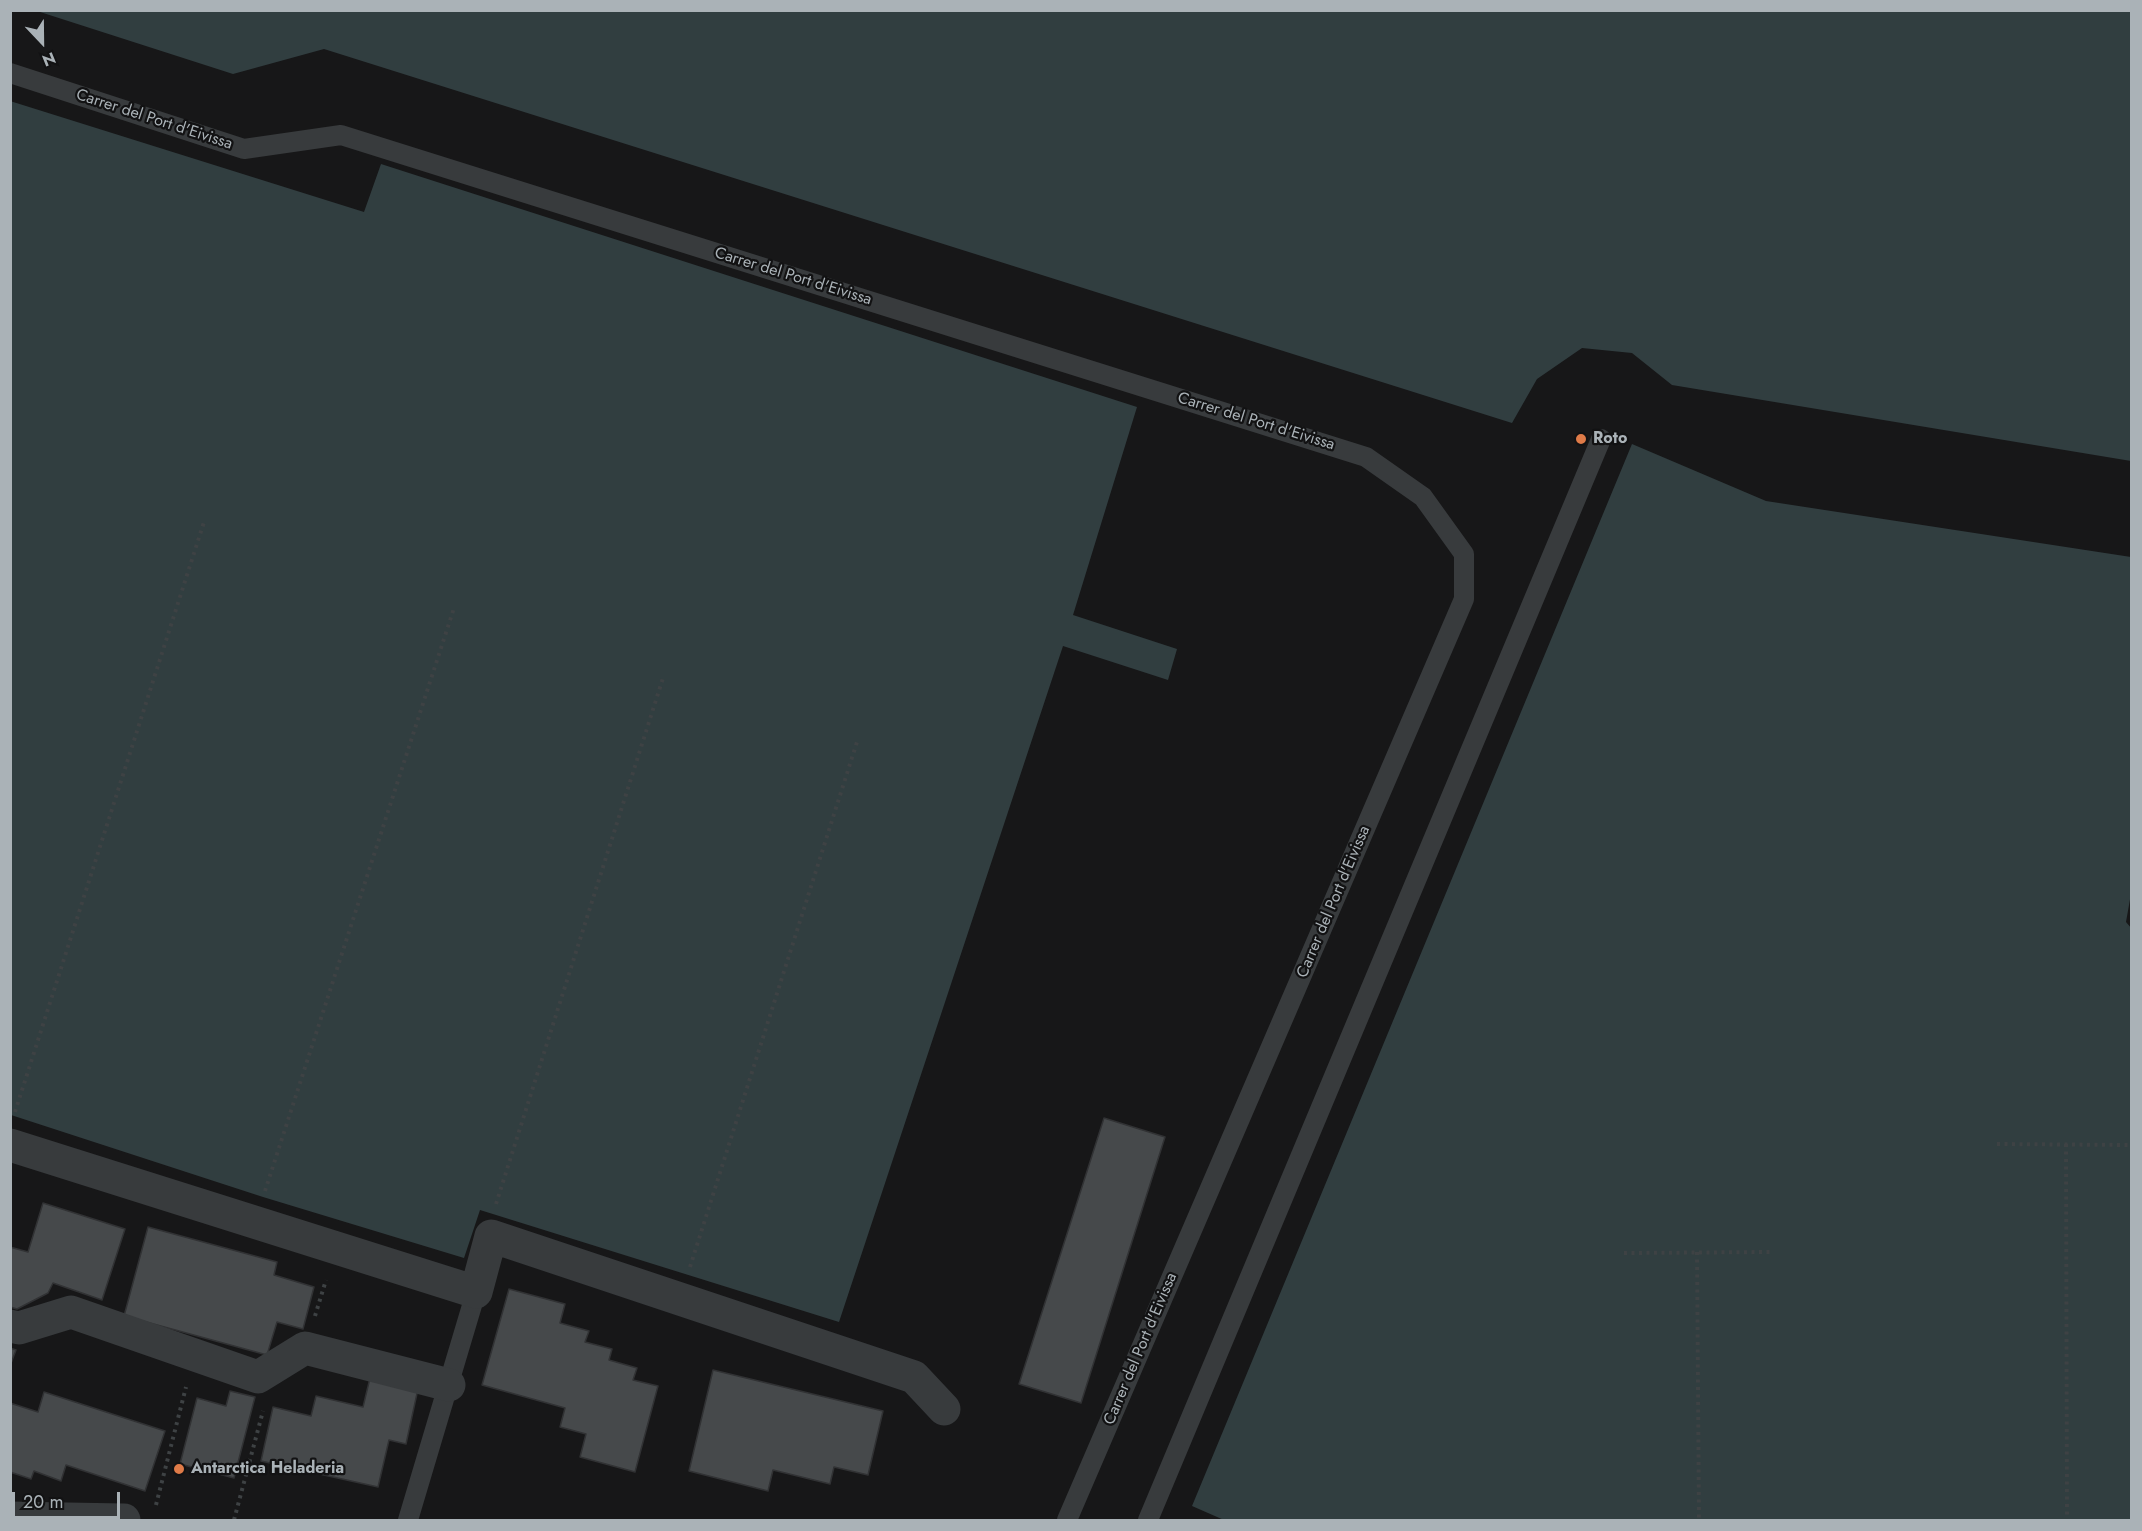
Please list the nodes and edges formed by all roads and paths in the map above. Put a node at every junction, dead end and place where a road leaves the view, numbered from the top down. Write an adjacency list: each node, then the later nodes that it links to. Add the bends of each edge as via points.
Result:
1 (10, 73): 30 (lane, Carrer del Port d'Eivissa, via 244,149 341,135 1366,457 1423,497 1437,516 1464,554 1464,599)
2 (1601, 439): 31 (lane)
3 (204, 522): 7 (path)
4 (454, 608): 11 (path)
5 (663, 678): 12 (path)
6 (857, 742): 17 (path)
7 (12, 1130): 13 (street)
8 (1996, 1144): 9 (path)
9 (2066, 1144): 10 (path); 33 (path)
10 (2132, 1145)
11 (263, 1197)
12 (493, 1214)
13 (337, 1248): 18 (street); 20 (path)
14 (1697, 1252): 15 (path); 16 (path); 32 (path)
15 (1773, 1252)
16 (1624, 1253)
17 (688, 1275)
18 (476, 1292): 23 (lane); 24 (street, via 491,1236 914,1377)
19 (10, 1326): 21 (street, via 19,1328 70,1312)
20 (305, 1348): 22 (street); 23 (street)
21 (195, 1356): 22 (street, via 258,1377); 25 (path)
22 (268, 1371): 28 (path, via 271,1383)
23 (449, 1385): 29 (lane)
24 (944, 1409)
25 (155, 1509)
26 (10, 1518): 27 (street)
27 (124, 1521)
28 (234, 1521)
29 (408, 1521)
30 (1067, 1521)
31 (1148, 1521)
32 (1699, 1521)
33 (2067, 1521)

